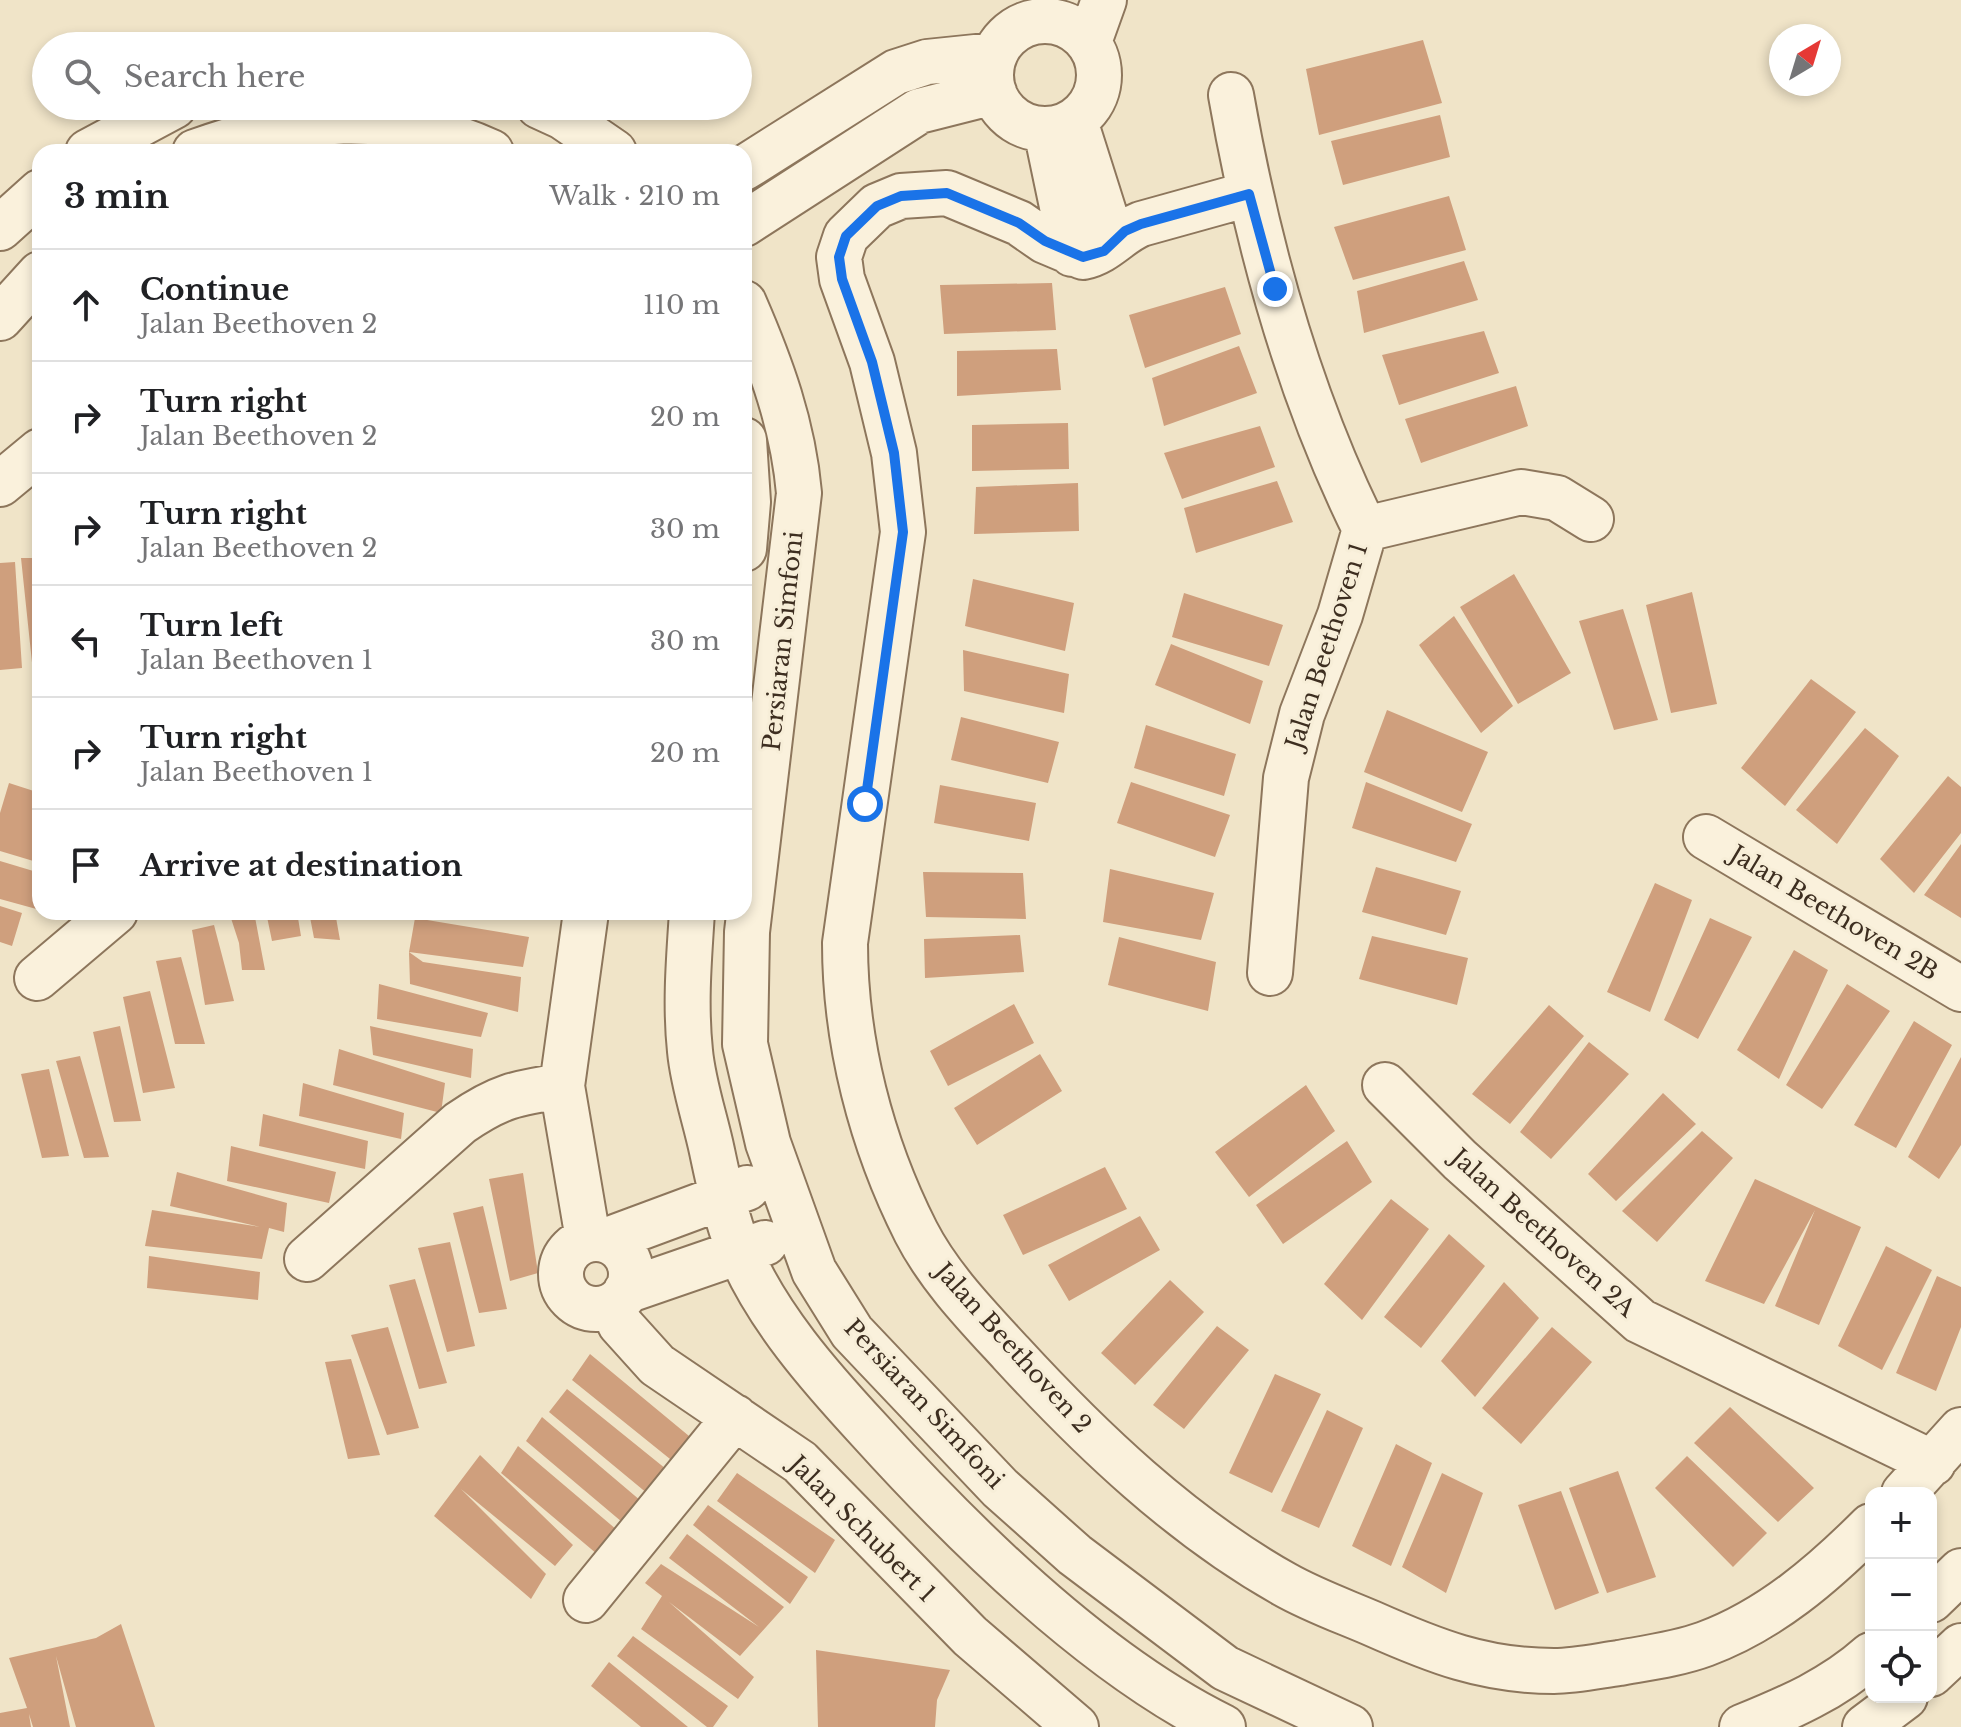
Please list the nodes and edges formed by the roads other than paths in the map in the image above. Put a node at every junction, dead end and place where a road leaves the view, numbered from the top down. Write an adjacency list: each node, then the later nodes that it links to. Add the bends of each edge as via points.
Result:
1 (1104, 0): 2 (street)
2 (1089, 42): 3 (street, via 1055,22 1030,23); 7 (street, via 1098,60 1097,94)
3 (1008, 44): 7 (street, via 1000,104 1020,123); 12 (street, via 896,72); 15 (street, via 919,111)
4 (1231, 95): 13 (street, Jalan Beethoven 1)
5 (148, 120): 8 (street)
6 (567, 120): 11 (street)
7 (1061, 126): 17 (street)
8 (103, 144)
9 (217, 144): 10 (street, via 249,132 321,121 398,124)
10 (473, 144)
11 (602, 144)
12 (752, 163)
13 (1249, 194): 17 (street, via 1141,224); 24 (street, Jalan Beethoven 1, via 1318,419)
14 (32, 199): 16 (street)
15 (752, 219)
16 (0, 228)
17 (1089, 251): 46 (street, Jalan Beethoven 2, via 947,193 901,196 877,206 846,236 839,257 894,453 903,532 845,943 849,1027 887,1163 916,1233 935,1263 1046,1391 1106,1451 1227,1548 1286,1585 1454,1659 1555,1671 1655,1657 1704,1644 1791,1597)
18 (32, 283): 19 (street)
19 (0, 318)
20 (752, 322): 26 (street, Persiaran Simfoni, via 794,443 799,493)
21 (32, 458): 22 (street)
22 (0, 484)
23 (1591, 519): 24 (street, via 1557,498 1521,492)
24 (1365, 529): 31 (street, Jalan Beethoven 1, via 1340,615 1302,714 1286,778)
25 (1706, 837): 33 (street, Jalan Beethoven 2B)
26 (752, 890)
27 (106, 920): 32 (street)
28 (585, 920): 35 (street)
29 (691, 920): 37 (street, via 690,1053)
30 (748, 920): 36 (street, Persiaran Simfoni, via 745,1044)
31 (1270, 973)
32 (37, 978)
33 (1961, 989)
34 (1385, 1085): 45 (street, Jalan Beethoven 2A, via 1460,1160 1640,1321)
35 (562, 1086): 39 (street); 41 (street, via 502,1096 471,1115)
36 (779, 1177): 37 (street); 38 (street, Persiaran Simfoni)
37 (722, 1198): 39 (street); 40 (street)
38 (798, 1231): 40 (street); 56 (street, Persiaran Simfoni, via 814,1271 852,1332 1000,1488 1075,1555 1225,1668)
39 (598, 1240): 42 (street, via 627,1257 631,1274); 42 (street, via 578,1243 563,1259 561,1280 580,1306 602,1309)
40 (740, 1252): 42 (street); 55 (street, via 816,1372 987,1551 1152,1685)
41 (307, 1259)
42 (619, 1298): 43 (street, Jalan Schubert 1, via 620,1324 657,1365)
43 (735, 1417): 49 (street); 54 (street, Jalan Schubert 1, via 800,1462)
44 (1961, 1430): 45 (street)
45 (1918, 1478)
46 (1865, 1532)
47 (1961, 1571): 48 (street)
48 (1937, 1594)
49 (586, 1600)
50 (1961, 1646): 52 (street)
51 (1865, 1660): 57 (street, via 1795,1706)
52 (1937, 1668)
53 (1897, 1703): 58 (street)
54 (1048, 1719)
55 (1223, 1727)
56 (1350, 1727)
57 (1742, 1727)
58 (1865, 1727)

